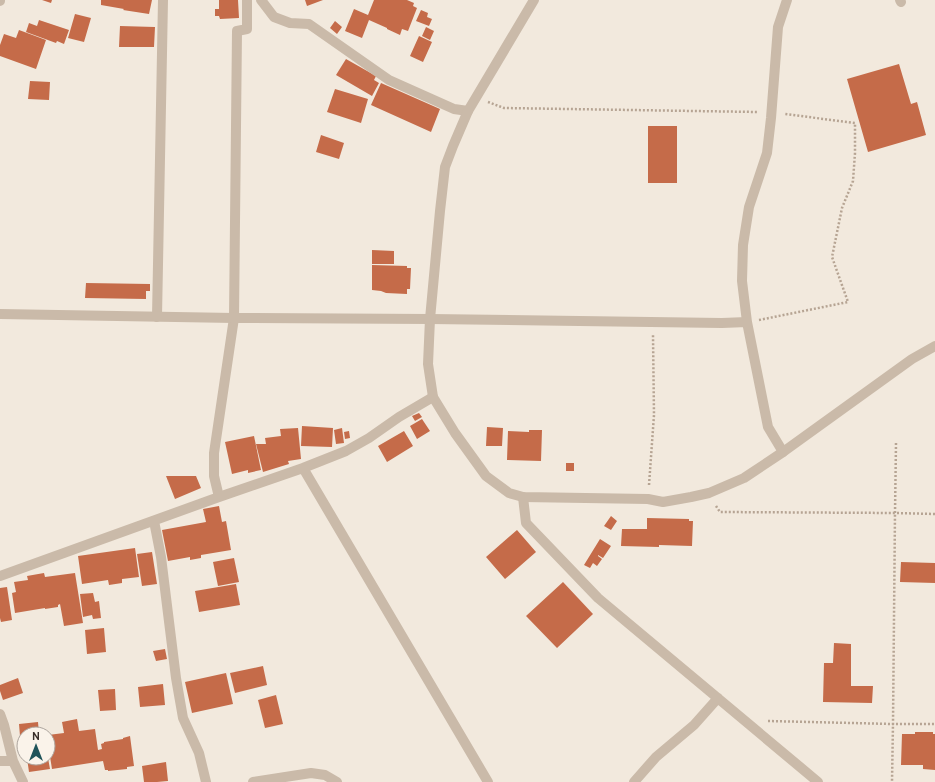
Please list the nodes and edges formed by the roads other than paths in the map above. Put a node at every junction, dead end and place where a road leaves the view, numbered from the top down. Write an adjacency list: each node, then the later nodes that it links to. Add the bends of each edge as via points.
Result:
1 (162, 0): 8 (street)
2 (247, 0): 9 (street, via 247,29 237,31)
3 (261, 0): 6 (street, via 274,18 290,23 309,24 389,80 454,109)
4 (534, 0): 6 (street)
5 (786, 0): 11 (street, via 778,27 767,153 749,207 743,245 742,281)
6 (468, 111): 10 (street, via 445,167)
7 (0, 314): 8 (street)
8 (157, 317): 9 (street)
9 (234, 318): 10 (street); 16 (street, via 214,453 214,476)
10 (430, 319): 11 (street); 13 (street, via 428,364)
11 (746, 322): 14 (street, via 768,427)
12 (935, 346): 14 (street, via 912,359)
13 (433, 397): 15 (street, via 346,451); 17 (street, via 454,433 486,476 509,493)
14 (783, 452): 17 (street, via 744,478 691,498 663,502 648,499)
15 (303, 468): 16 (street); 28 (street)
16 (219, 498): 18 (street)
17 (523, 498): 20 (street, via 526,523 598,598)
18 (154, 521): 19 (street); 25 (street, via 183,718 199,753)
19 (0, 576)
20 (718, 698): 29 (street, via 694,725 656,757); 30 (street)
21 (0, 714): 23 (street)
22 (0, 761): 23 (street)
23 (13, 761): 24 (street)
24 (23, 782)
25 (206, 782)
26 (253, 782): 27 (street, via 311,773 325,775)
27 (337, 782)
28 (488, 782)
29 (634, 782)
30 (818, 782)

